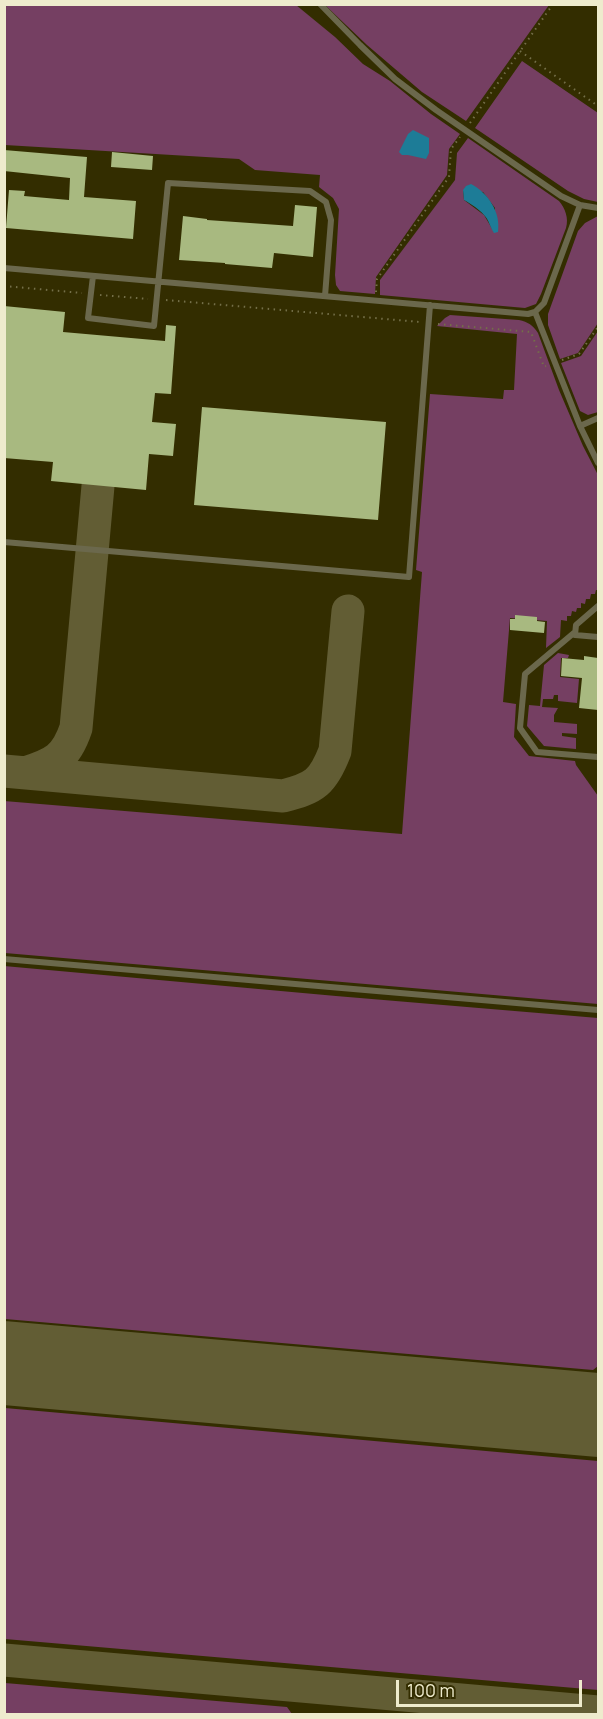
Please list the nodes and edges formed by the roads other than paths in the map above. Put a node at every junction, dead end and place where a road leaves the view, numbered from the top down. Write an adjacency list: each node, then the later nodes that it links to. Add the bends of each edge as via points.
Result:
1 (320, 4): 2 (lane, via 395,79)
2 (580, 205): 3 (lane); 9 (lane, via 544,303)
3 (598, 208)
4 (4, 268): 5 (lane)
5 (93, 276): 6 (lane); 6 (lane, via 88,318 154,326)
6 (159, 282): 7 (lane); 7 (lane, via 168,183 310,191 326,202 331,220)
7 (325, 296): 8 (lane)
8 (430, 305): 9 (lane); 13 (lane, via 409,577)
9 (536, 312): 11 (lane)
10 (598, 418): 11 (lane)
11 (580, 426): 12 (lane)
12 (598, 463)
13 (4, 542)
14 (598, 606): 15 (lane, via 576,626)
15 (575, 632): 16 (lane, via 575,636); 17 (lane, via 525,674 520,728 537,752)
16 (598, 638)
17 (598, 757)
18 (4, 958): 19 (lane)
19 (598, 1010)

